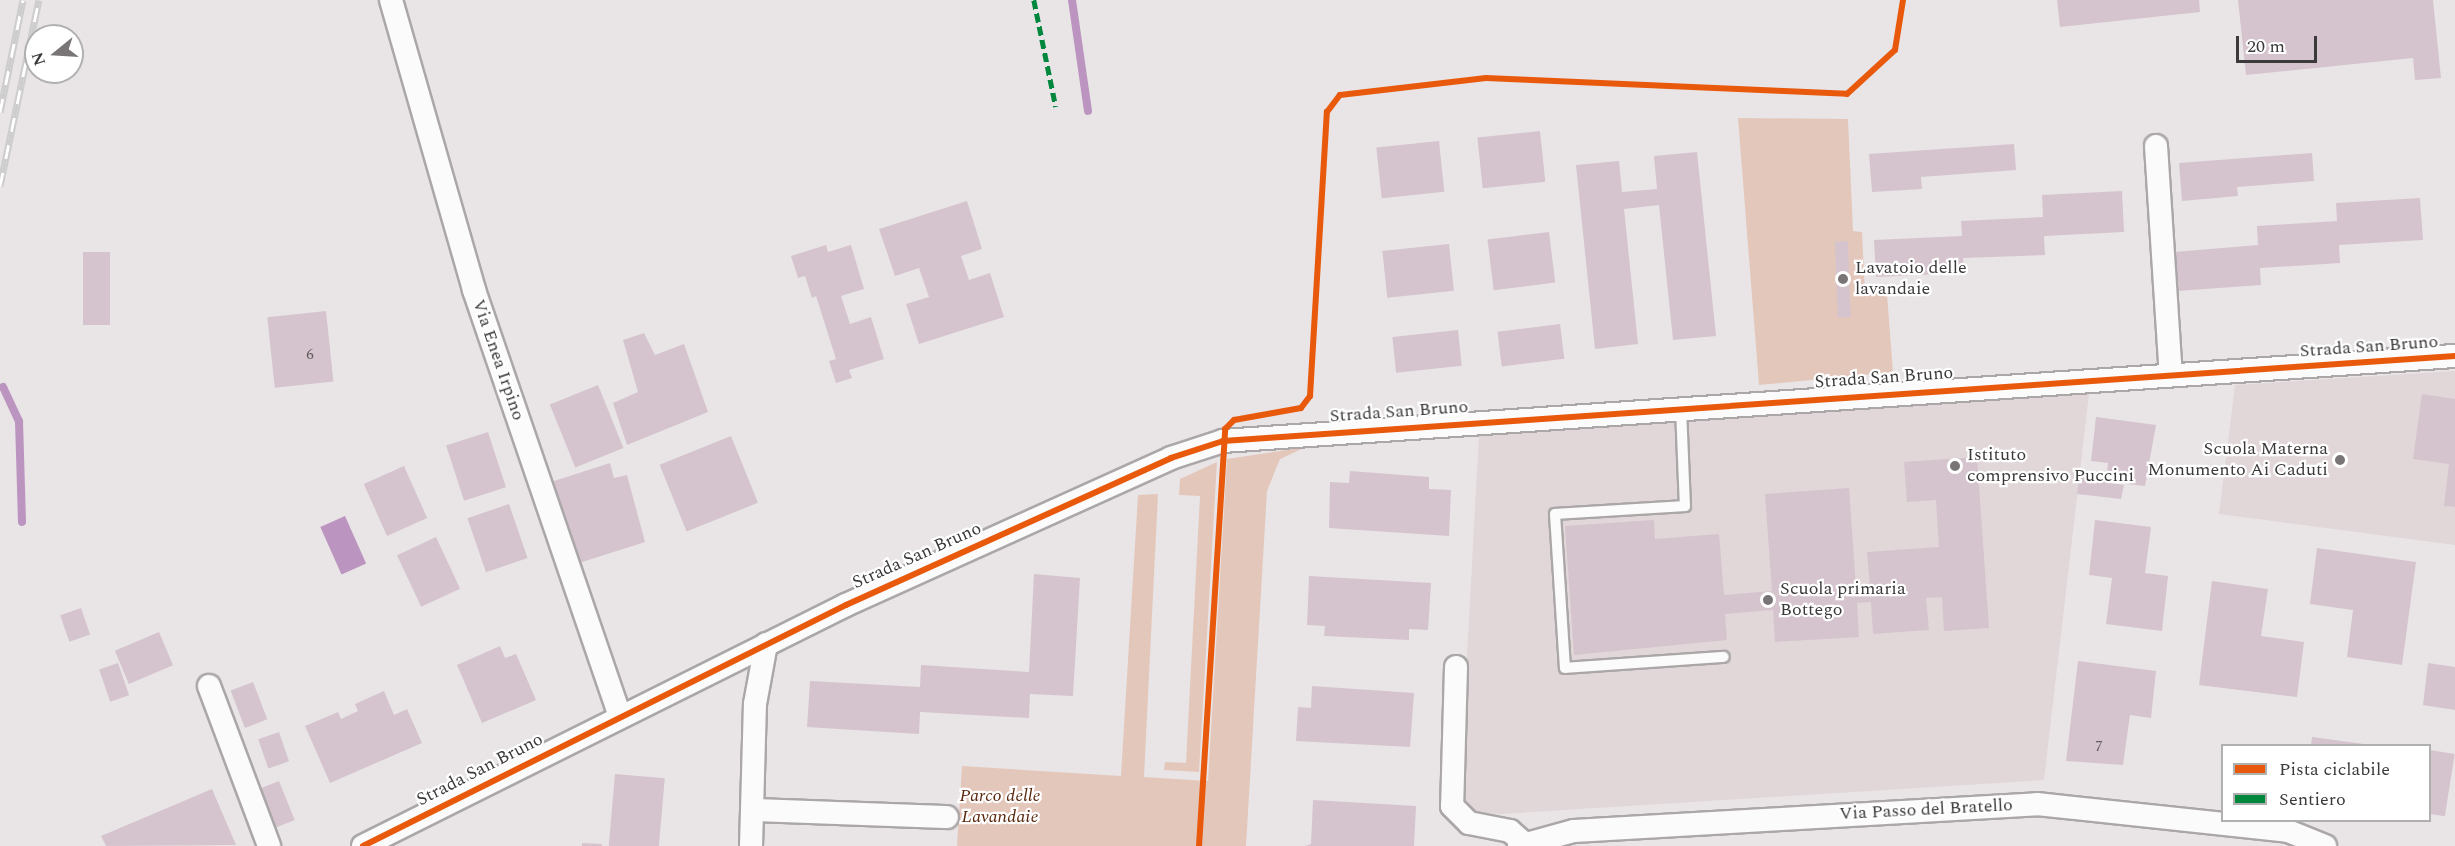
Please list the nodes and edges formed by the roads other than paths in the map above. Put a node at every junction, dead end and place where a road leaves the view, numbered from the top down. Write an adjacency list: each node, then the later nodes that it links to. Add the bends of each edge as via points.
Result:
1 (391, 0): 10 (street, Via Enea Irpino, via 474,290)
2 (2156, 146): 4 (street)
3 (2455, 356): 4 (street, Strada San Bruno)
4 (2171, 375): 5 (street, Strada San Bruno)
5 (1681, 407): 6 (street, Strada San Bruno, via 1223,441 1171,458); 7 (lane, via 1686,506 1555,514 1565,668)
6 (766, 644): 10 (street, Strada San Bruno); 11 (street, via 755,704)
7 (1724, 657)
8 (1456, 667): 13 (street, via 1452,806 1468,823 1510,831)
9 (209, 686): 14 (street)
10 (620, 716): 15 (street, Strada San Bruno)
11 (753, 810): 12 (street); 16 (street)
12 (947, 817)
13 (1522, 844): 17 (street, Via Passo del Bratello, via 1574,831 2037,804 2288,831)
14 (269, 846)
15 (363, 846)
16 (751, 846)
17 (2325, 846)

